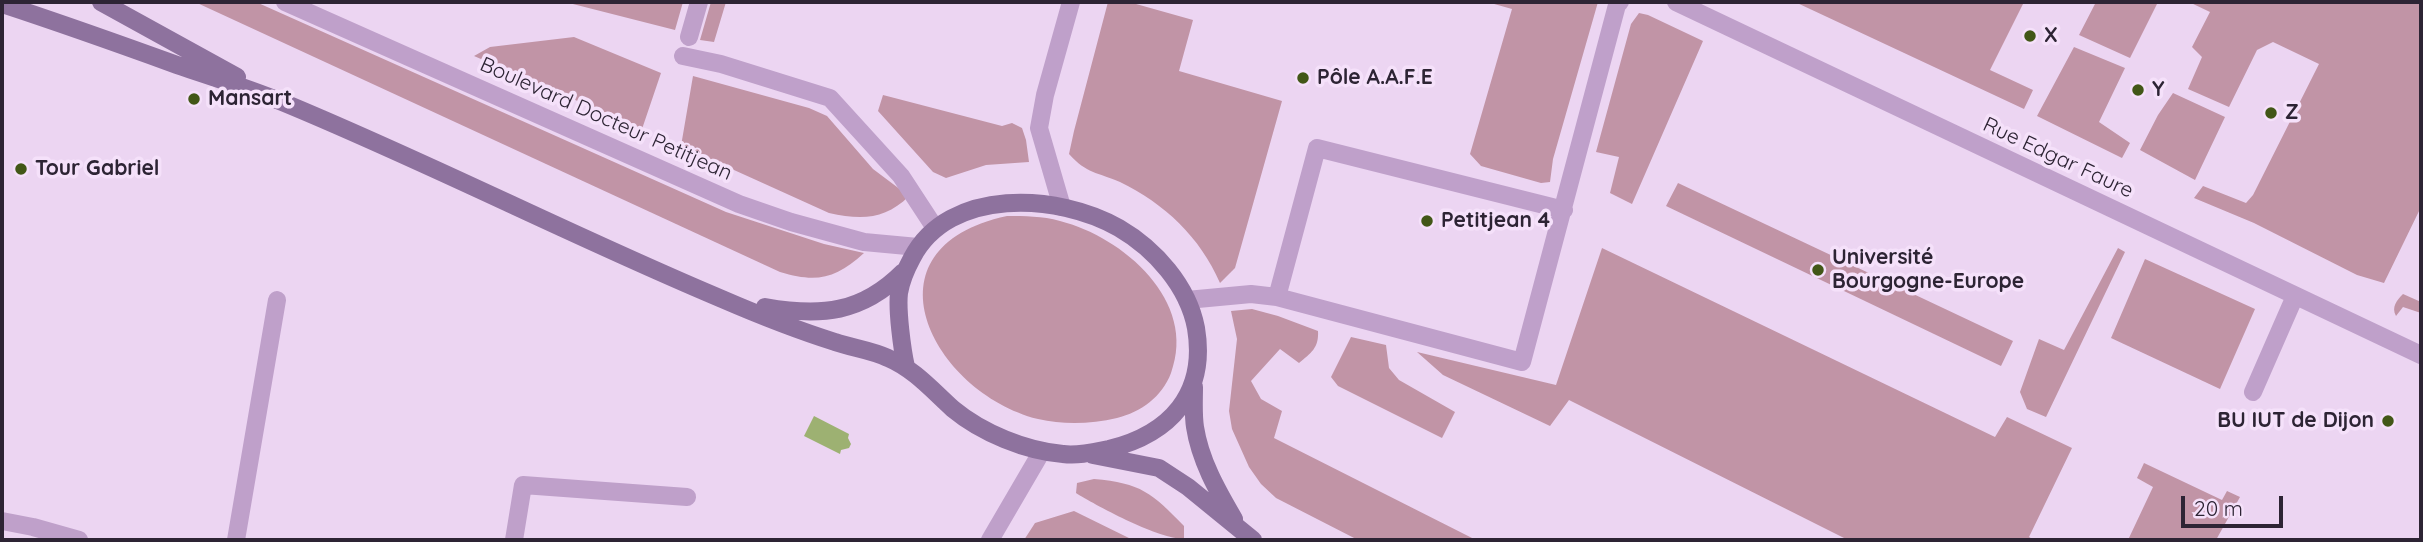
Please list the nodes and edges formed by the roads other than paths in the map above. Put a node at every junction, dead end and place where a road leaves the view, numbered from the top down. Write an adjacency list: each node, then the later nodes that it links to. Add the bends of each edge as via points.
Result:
1 (101, 2): 10 (main road)
2 (285, 2): 14 (street, Boulevard Docteur Petitjean, via 739,204 864,242)
3 (699, 2): 8 (street)
4 (1071, 2): 11 (street, via 1039,128)
5 (1620, 2): 12 (street)
6 (1676, 2): 16 (street, Rue Edgar Faure)
7 (2, 4): 10 (main road)
8 (689, 37)
9 (683, 56): 13 (street, via 830,98 901,176)
10 (279, 101): 18 (main road)
11 (1062, 207): 13 (main road, via 995,203 963,212); 20 (main road, via 1116,226 1139,242 1162,261)
12 (1563, 210): 17 (street, via 1317,148); 17 (street, via 1522,362)
13 (935, 228): 14 (main road)
14 (918, 247): 15 (main road)
15 (906, 269): 18 (main road, via 871,297 826,312 795,313); 22 (main road, via 899,295)
16 (2295, 296): 21 (street, Rue Edgar Faure); 24 (street)
17 (1277, 297): 20 (street, via 1251,294)
18 (722, 299): 22 (main road)
19 (277, 300): 31 (street)
20 (1187, 300): 23 (main road, via 1196,327)
21 (2421, 355)
22 (906, 366): 25 (main road, via 969,421)
23 (1194, 380): 26 (main road, via 1168,422 1125,445); 29 (main road, via 1194,425 1203,457 1215,489)
24 (2253, 392)
25 (1042, 451): 26 (main road); 33 (street)
26 (1086, 454): 29 (main road, via 1159,468)
27 (687, 497): 32 (street, via 523,485)
28 (2, 521): 30 (street)
29 (1247, 536)
30 (79, 540)
31 (236, 540)
32 (514, 540)
33 (990, 540)

